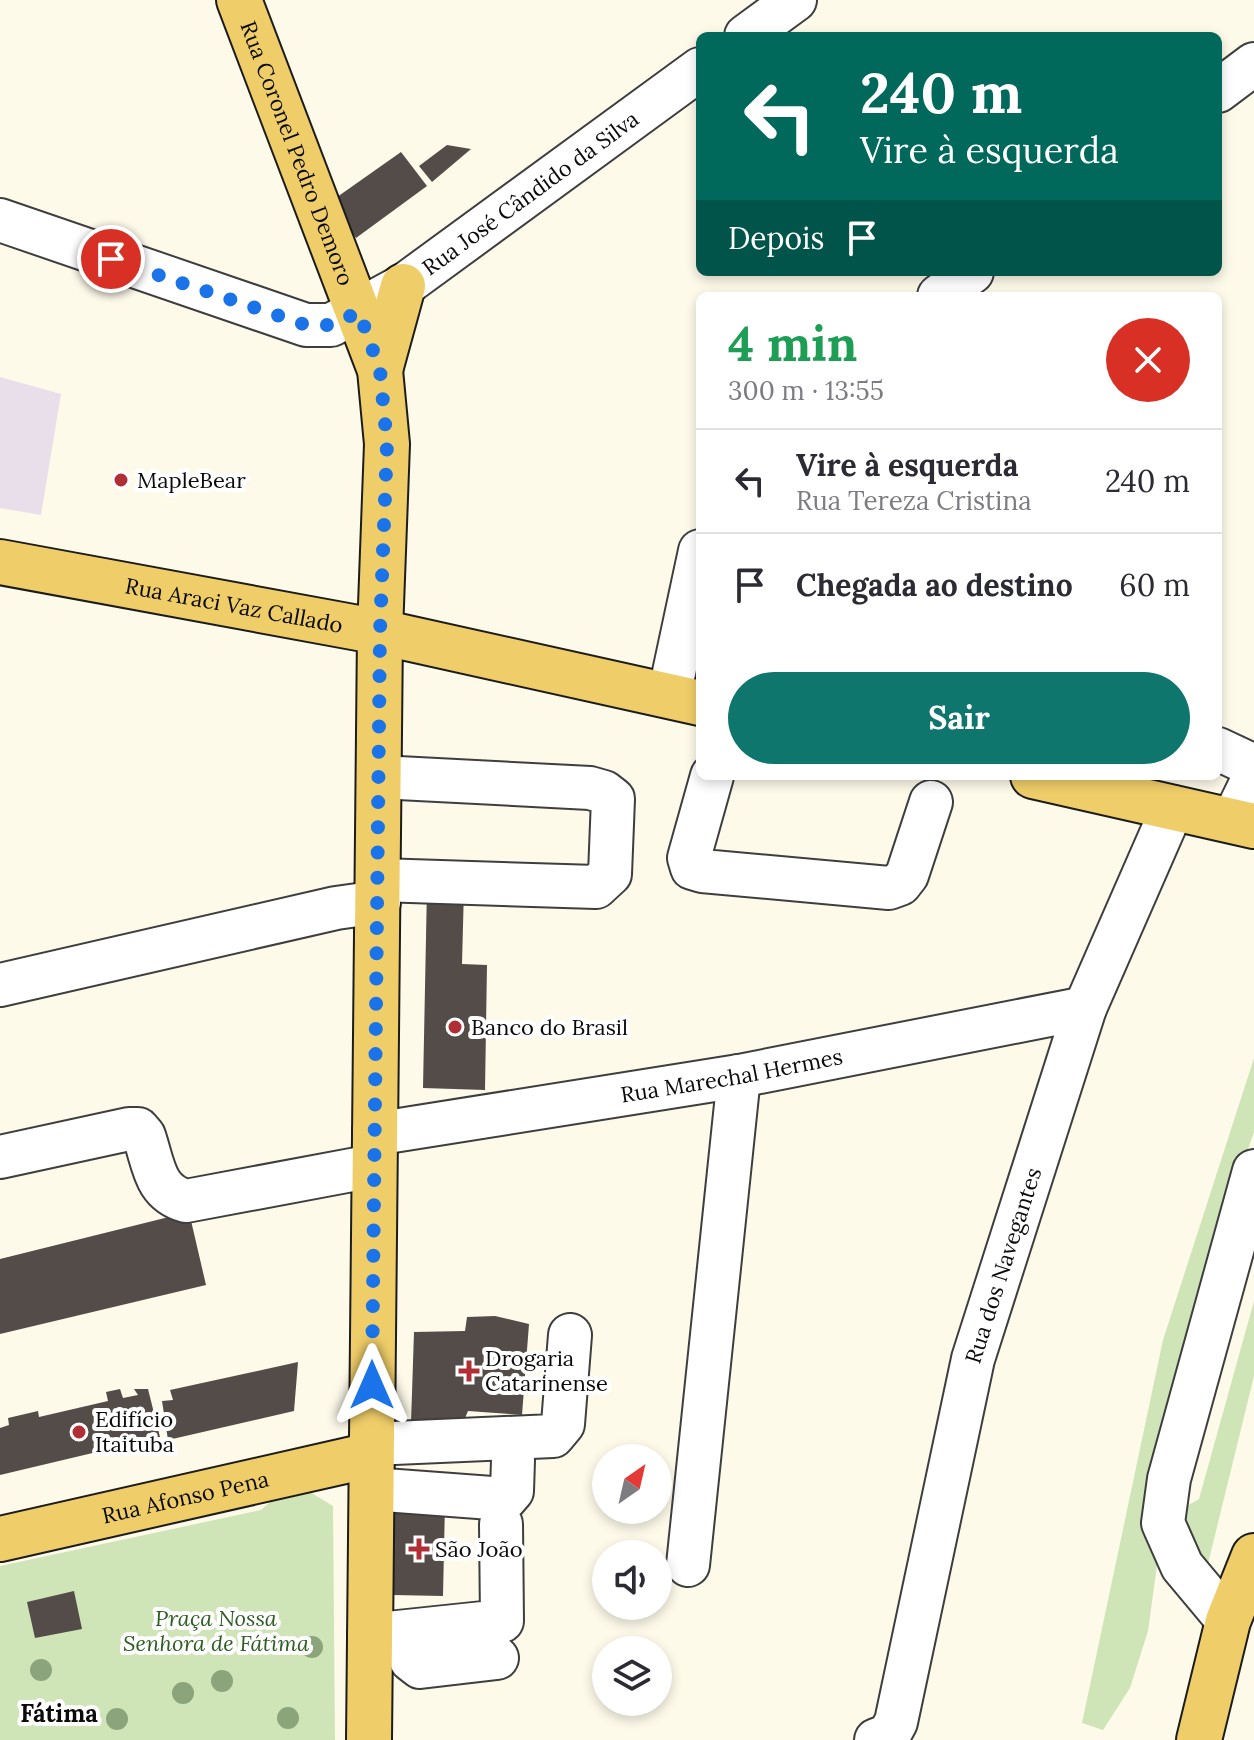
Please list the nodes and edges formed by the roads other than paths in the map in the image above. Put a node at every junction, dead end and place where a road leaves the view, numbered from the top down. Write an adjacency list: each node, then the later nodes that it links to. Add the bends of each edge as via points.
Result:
1 (239, 0): 11 (main road, Rua Coronel Pedro Demoro)
2 (795, 0): 3 (street)
3 (751, 32)
4 (1254, 64): 6 (street)
5 (696, 72): 9 (street, Rua José Cândido da Silva)
6 (1222, 88)
7 (0, 220): 11 (street, Rua José Cândido da Silva, via 306,325 331,325)
8 (966, 276): 10 (street)
9 (403, 286): 11 (street, Rua José Cândido da Silva); 12 (main road)
10 (944, 292)
11 (359, 312): 12 (main road, Rua Coronel Pedro Demoro)
12 (380, 370): 15 (main road, Rua Coronel Pedro Demoro, via 387,444)
13 (0, 562): 15 (main road, Rua Araci Vaz Callado)
14 (696, 591): 16 (street)
15 (380, 632): 16 (main road, Rua Araci Vaz Callado); 19 (main road, Rua Coronel Pedro Demoro)
16 (685, 700)
17 (1222, 751): 18 (street)
18 (1254, 766)
19 (379, 777): 26 (main road, Rua Coronel Pedro Demoro); 26 (street, via 590,788 613,799 610,874 596,887)
20 (1254, 777): 25 (street)
21 (711, 780): 23 (street, via 689,858 692,868 702,871 889,888 907,875)
22 (1051, 780): 24 (main road)
23 (931, 802)
24 (1173, 807): 25 (main road); 28 (street, Rua dos Navegantes)
25 (1243, 823)
26 (379, 891): 27 (street, via 336,908); 30 (main road, Rua Coronel Pedro Demoro)
27 (0, 985)
28 (1085, 1008): 29 (street, Rua Marechal Hermes); 43 (street, Rua dos Navegantes, via 973,1359 896,1722)
29 (739, 1076): 30 (street, Rua Marechal Hermes, via 393,1131); 39 (street)
30 (374, 1148): 31 (street, Rua Marechal Hermes, via 186,1201 162,1188 138,1129); 35 (main road, Rua Coronel Pedro Demoro)
31 (0, 1157)
32 (1254, 1171): 40 (street, via 1169,1479 1163,1523 1182,1566)
33 (570, 1335): 35 (street, via 563,1424 553,1436)
34 (513, 1460): 35 (street, via 512,1491 505,1499)
35 (371, 1463): 37 (main road, Rua Afonso Pena); 41 (main road, Rua Coronel Pedro Demoro)
36 (501, 1524): 41 (street, via 502,1621)
37 (0, 1539)
38 (1254, 1556): 40 (main road)
39 (688, 1565)
40 (1228, 1621): 45 (main road)
41 (388, 1634): 42 (street, via 420,1667); 44 (main road, Rua Coronel Pedro Demoro)
42 (497, 1658)
43 (880, 1739)
44 (369, 1740)
45 (1199, 1740)

